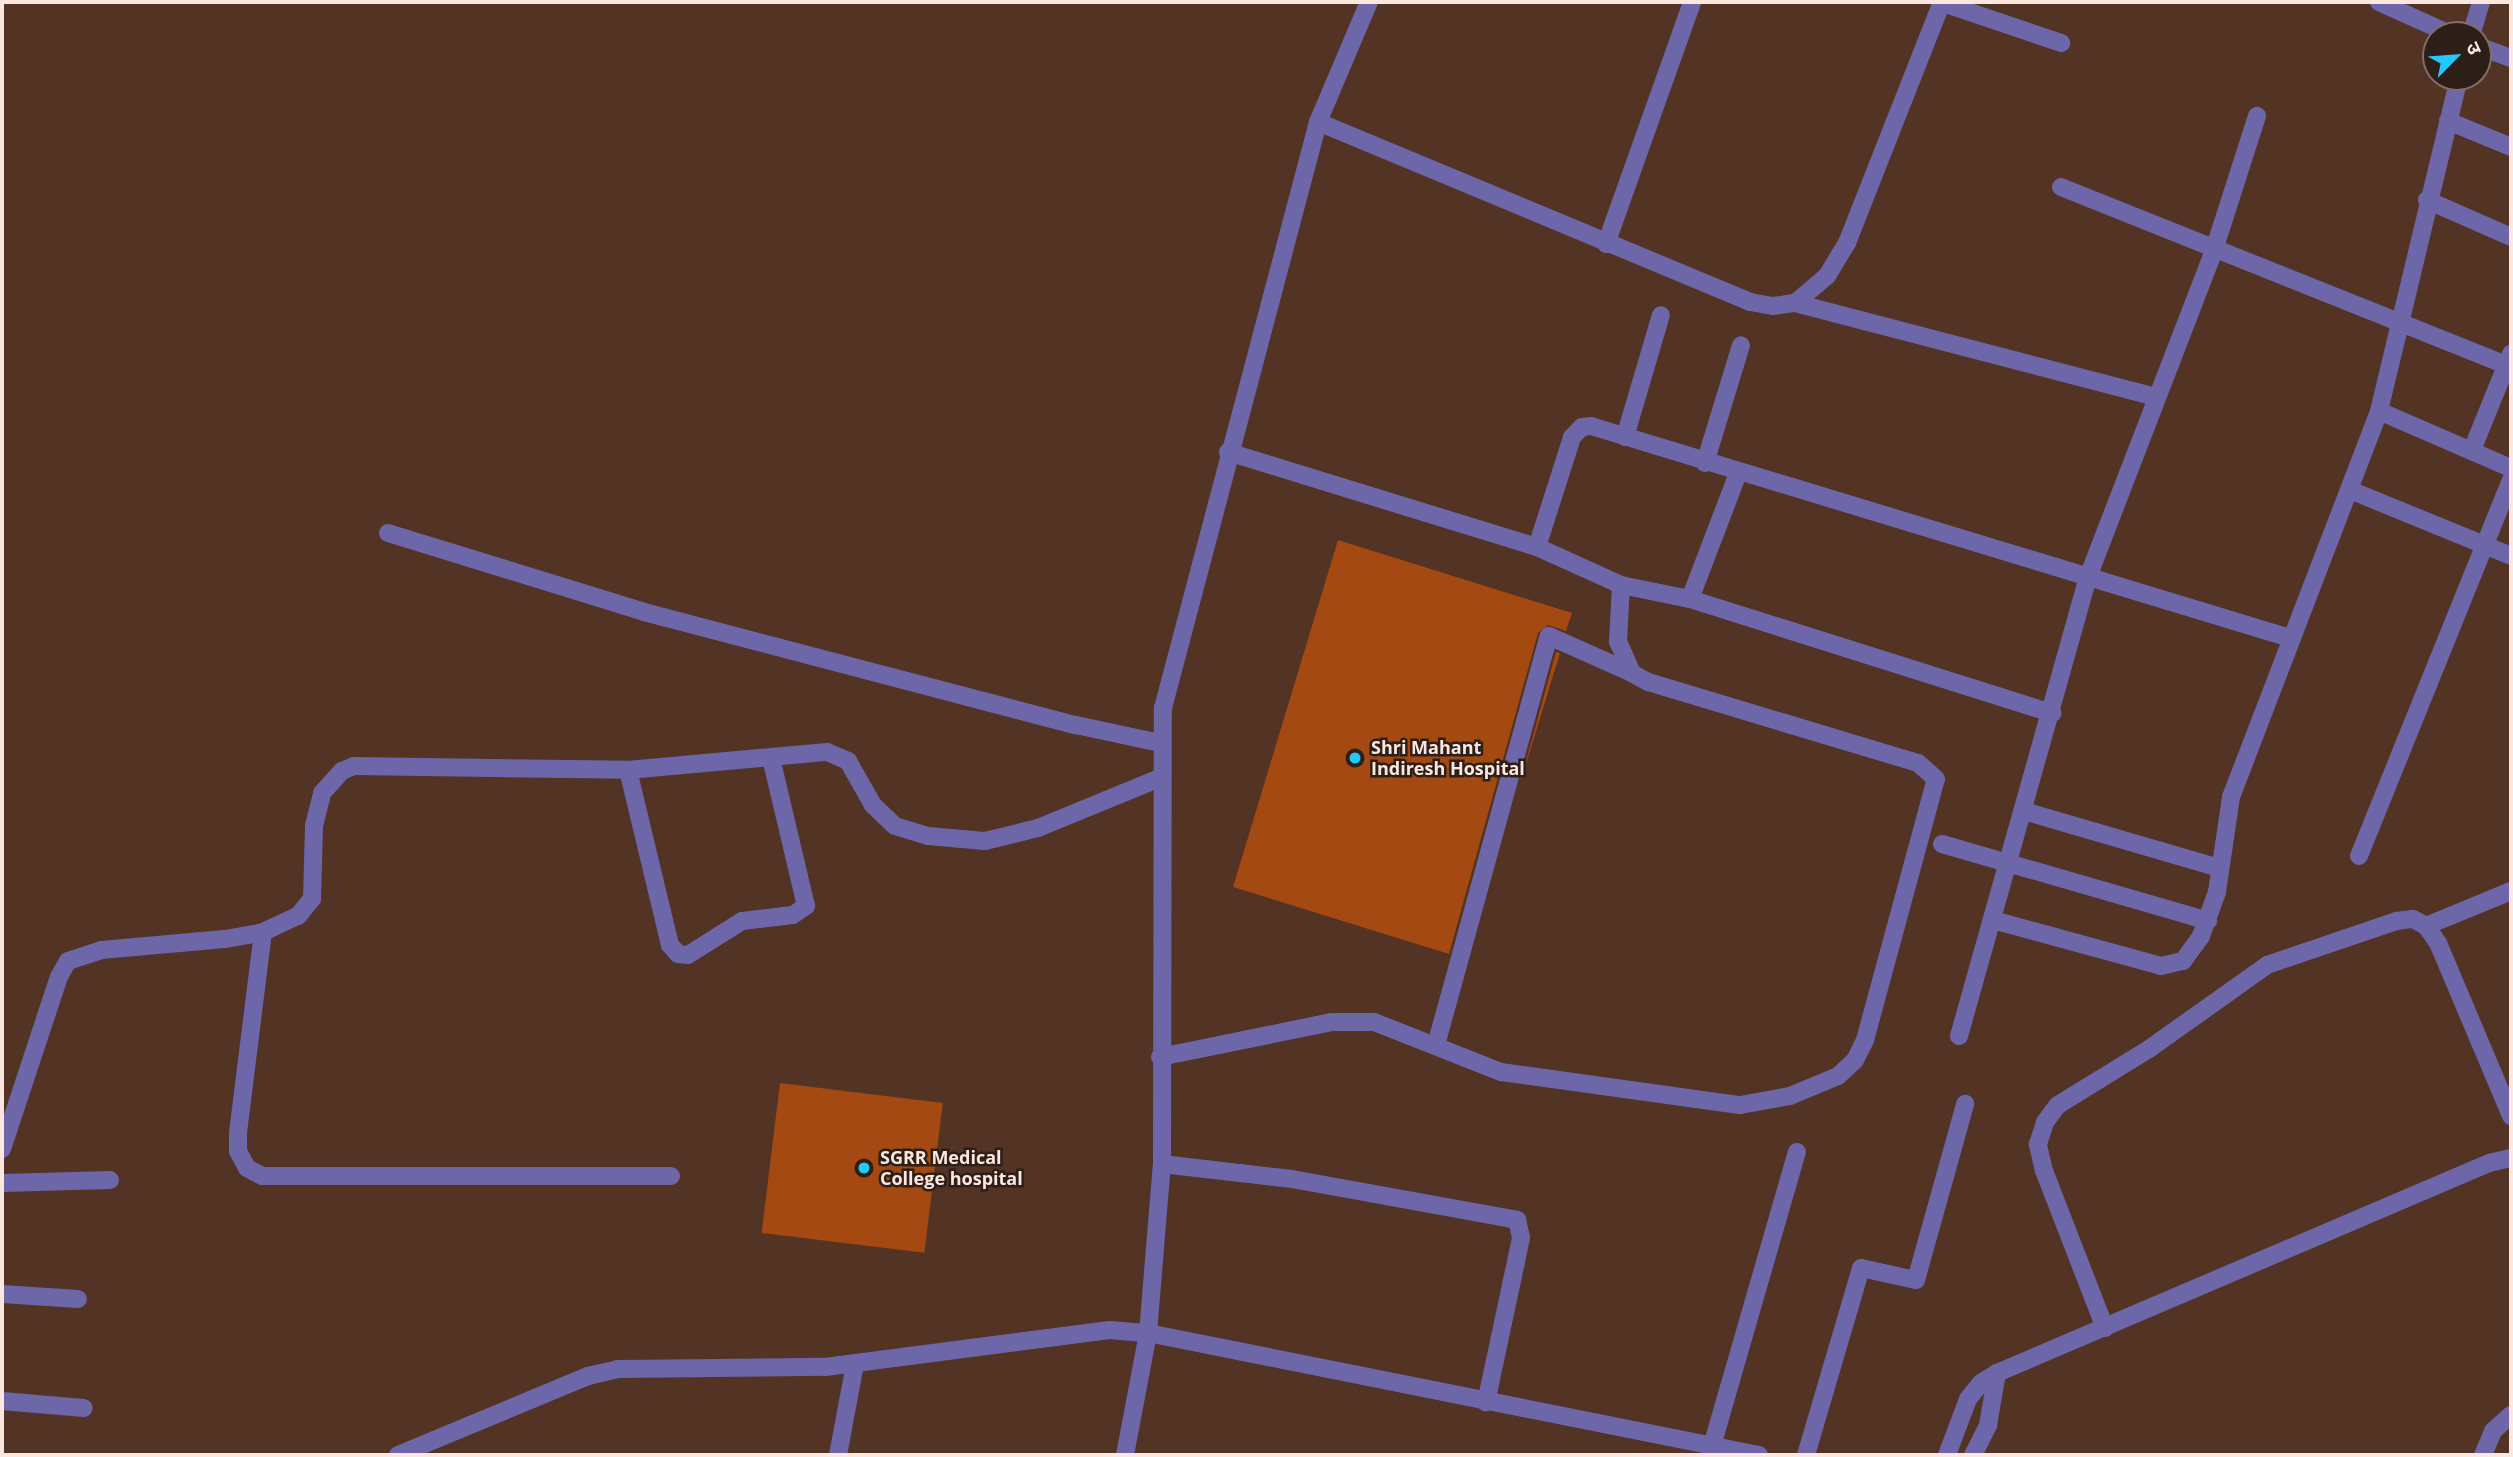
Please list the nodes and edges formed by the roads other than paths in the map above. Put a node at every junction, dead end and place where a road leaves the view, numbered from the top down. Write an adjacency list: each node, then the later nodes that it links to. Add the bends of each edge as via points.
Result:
1 (1369, 2): 14 (street)
2 (1692, 2): 19 (street)
3 (1941, 2): 8 (street); 21 (street, via 1847,243 1827,276)
4 (2379, 2): 6 (street)
5 (2482, 2): 7 (street)
6 (2422, 21)
7 (2476, 21)
8 (2061, 43)
9 (2492, 51): 10 (street)
10 (2511, 58)
11 (2456, 91): 13 (street)
12 (2257, 116): 20 (street)
13 (2448, 121): 15 (street); 17 (street)
14 (1318, 122): 19 (street); 30 (street)
15 (2511, 147)
16 (2061, 187): 20 (street)
17 (2427, 200): 18 (street); 23 (street)
18 (2511, 237)
19 (1606, 244): 21 (street, via 1750,302)
20 (2214, 250): 23 (street); 26 (street)
21 (1795, 303): 26 (street)
22 (1661, 315): 28 (street)
23 (2400, 322): 25 (street); 27 (street)
24 (1741, 345): 31 (street)
25 (2510, 362): 29 (street)
26 (2156, 397): 40 (street)
27 (2379, 411): 29 (street); 35 (street)
28 (1625, 437): 31 (street); 38 (street, via 1591,426 1582,427 1573,437)
29 (2472, 450): 32 (street)
30 (1228, 452): 38 (street); 46 (street, via 1163,708)
31 (1705, 463): 33 (street)
32 (2511, 468)
33 (1738, 473): 40 (street); 42 (street)
34 (2511, 479): 37 (street)
35 (2350, 490): 37 (street); 43 (street)
36 (388, 533): 46 (street, via 644,612 1076,726)
37 (2485, 545): 39 (street); 52 (street)
38 (1537, 547): 41 (street)
39 (2511, 556)
40 (2088, 577): 43 (street); 45 (street)
41 (1621, 585): 42 (street); 44 (street, via 1618,642)
42 (1690, 599): 45 (street)
43 (2290, 638): 54 (street, via 2231,797)
44 (1632, 673): 61 (street, via 1549,636); 61 (street, via 1648,682 1918,763 1936,779 1872,1014 1855,1060 1838,1076 1800,1093 1740,1105 1526,1078 1476,1064)
45 (2052, 713): 50 (street)
46 (1160, 743): 49 (street)
47 (771, 758): 48 (street); 48 (street, via 806,906 793,915 742,921 688,955 678,954 670,945); 49 (street, via 839,754 848,761 873,805 895,826 928,836 985,841 1038,828)
48 (628, 770): 59 (street, via 368,763 342,771 322,793 314,826 312,899 298,916)
49 (1160, 778): 62 (street)
50 (2024, 811): 53 (street); 54 (street)
51 (1942, 844): 53 (street)
52 (2359, 856)
53 (2010, 861): 56 (street); 57 (street)
54 (2219, 868): 57 (street)
55 (2511, 891): 58 (street)
56 (1993, 920): 57 (street, via 2161,967 2183,961); 60 (street)
57 (2208, 921)
58 (2426, 926): 64 (street, via 2438,943); 74 (street, via 2413,919 2396,921 2267,965 2149,1049 2058,1105 2038,1144 2044,1171)
59 (268, 929): 65 (street, via 198,944 101,950 68,961 58,976); 69 (street, via 238,1133 238,1151 247,1168 262,1177)
60 (1959, 1036)
61 (1436, 1045): 62 (street, via 1374,1022 1352,1020)
62 (1160, 1057): 67 (street)
63 (1965, 1104): 87 (street, via 1916,1280 1861,1268)
64 (2511, 1116)
65 (2, 1149)
66 (1797, 1152): 82 (street)
67 (1162, 1158): 75 (street); 79 (street, via 1517,1220 1521,1238)
68 (2511, 1158): 74 (street, via 2489,1163)
69 (671, 1176)
70 (110, 1180): 71 (street)
71 (2, 1183)
72 (2, 1294): 73 (street)
73 (78, 1299)
74 (2105, 1328): 77 (street)
75 (1147, 1333): 76 (street, via 1059,1333); 79 (street); 85 (street)
76 (855, 1364): 83 (street, via 786,1369 618,1369 588,1376); 84 (street)
77 (1997, 1373): 88 (street, via 1980,1383 1968,1399); 89 (street, via 1989,1425)
78 (2, 1402): 80 (street)
79 (1486, 1402): 82 (street)
80 (84, 1408)
81 (2511, 1415): 90 (street, via 2493,1431)
82 (1712, 1446): 86 (street)
83 (402, 1455)
84 (838, 1455)
85 (1125, 1455)
86 (1759, 1455)
87 (1806, 1455)
88 (1947, 1455)
89 (1973, 1455)
90 (2483, 1455)

